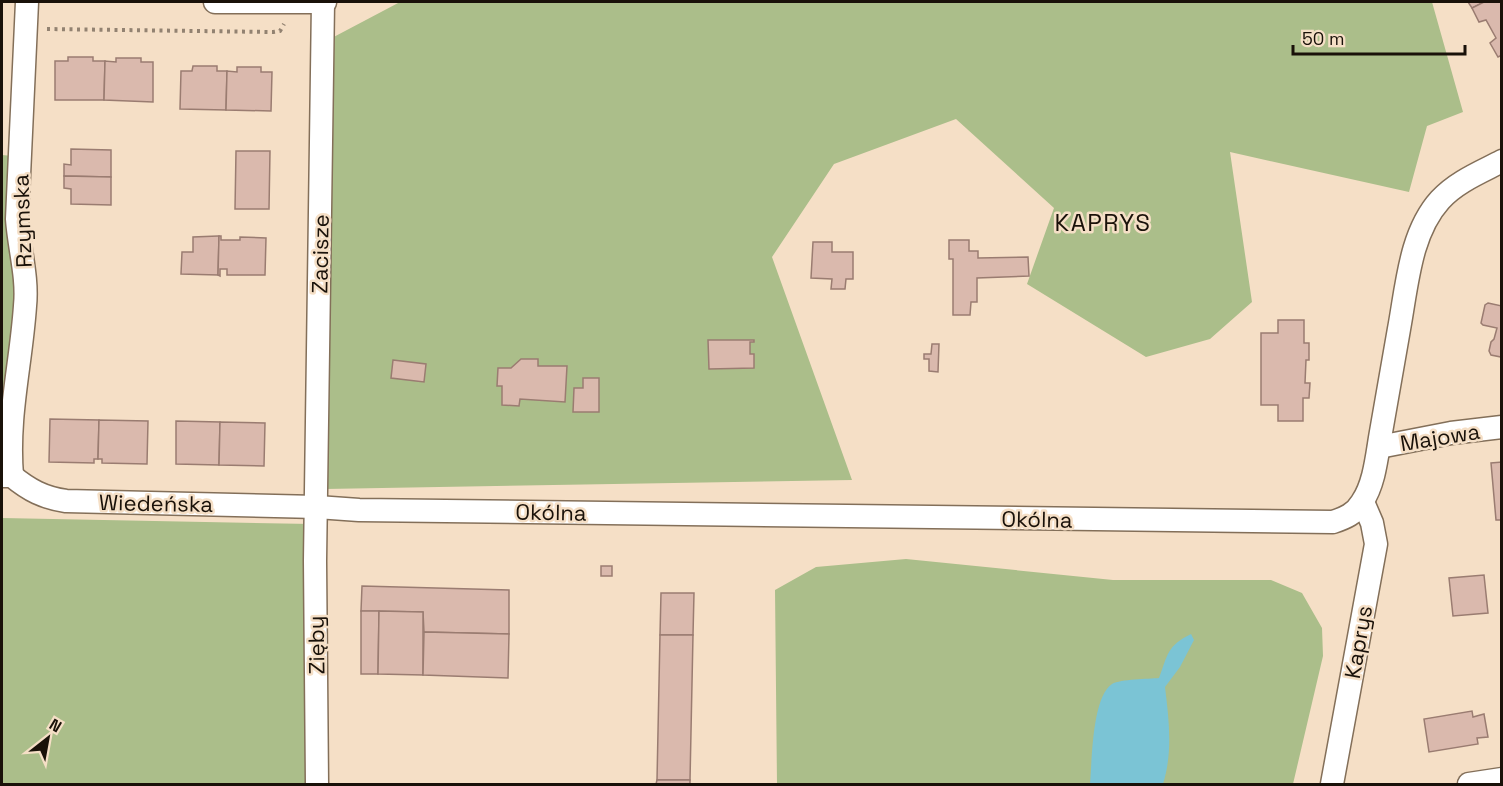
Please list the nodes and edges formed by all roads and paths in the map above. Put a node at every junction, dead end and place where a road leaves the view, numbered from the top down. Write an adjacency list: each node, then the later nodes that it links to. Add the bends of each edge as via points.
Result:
1 (27, 2): 5 (street, Rzymska)
2 (215, 2): 4 (street)
3 (324, 2): 4 (street); 11 (street, Zacisze)
4 (286, 3): 5 (path, via 284,25 273,32)
5 (26, 28): 9 (street, Rzymska, via 17,219 26,304 13,394)
6 (1502, 161): 8 (street, via 1464,181 1440,200 1422,226 1410,267)
7 (1502, 427): 8 (street, Majowa)
8 (1379, 447): 10 (street)
9 (7, 476): 11 (street, Wiedeńska, via 38,494 66,501)
10 (1363, 502): 11 (street, Okólna, via 1346,518 1333,522); 14 (street, Kaprys, via 1376,544)
11 (316, 507): 13 (street, Zięby)
12 (1502, 779): 15 (street)
13 (317, 784)
14 (1332, 784)
15 (1469, 784)

